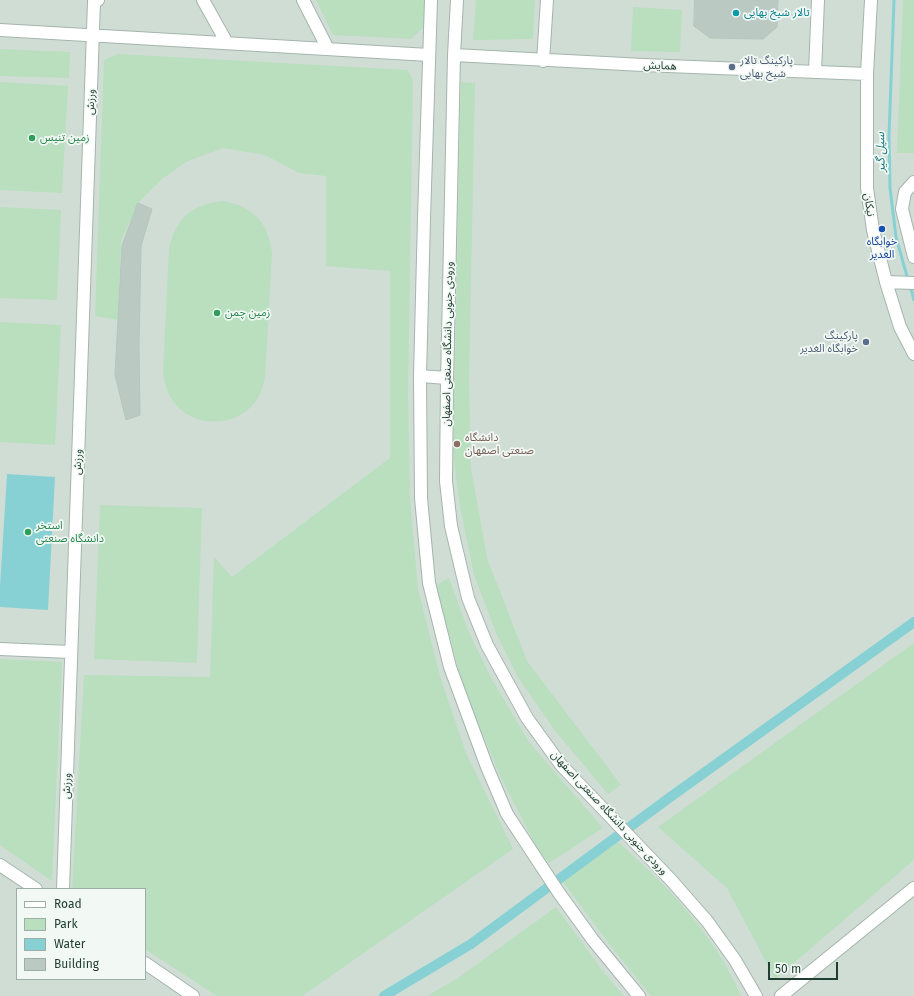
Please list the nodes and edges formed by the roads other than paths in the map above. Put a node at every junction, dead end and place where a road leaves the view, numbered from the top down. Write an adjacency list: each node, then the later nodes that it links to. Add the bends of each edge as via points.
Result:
1 (98, 0): 10 (street, ورزش, via 94,2)
2 (203, 0): 11 (street)
3 (303, 0): 12 (street)
4 (432, 0): 13 (street)
5 (457, 0): 14 (street, ورودی جنوبی دانشگاه صنعتی اصفهان)
6 (547, 0): 15 (street)
7 (818, 0): 16 (street)
8 (871, 0): 17 (street, نیکان)
9 (0, 30): 10 (street)
10 (93, 35): 11 (street); 26 (street, ورزش)
11 (227, 43): 12 (street)
12 (328, 49): 13 (street)
13 (429, 55): 23 (street)
14 (454, 55): 15 (street, همایش); 24 (street, ورودی جنوبی دانشگاه صنعتی اصفهان)
15 (544, 61): 16 (street, همایش)
16 (815, 72): 17 (street, همایش)
17 (867, 74): 20 (street, نیکان, via 866,188)
18 (914, 182): 19 (street, via 905,192 902,209)
19 (914, 257)
20 (886, 282): 21 (street); 22 (street, نیکان, via 900,327)
21 (914, 283)
22 (914, 354)
23 (420, 376): 24 (street); 33 (street, via 421,498 429,583 450,667 487,768 507,814 593,940)
24 (447, 378): 34 (street, ورودی جنوبی دانشگاه صنعتی اصفهان, via 446,481 451,526 468,598 487,645 527,718 561,765 707,920)
25 (0, 649): 26 (street)
26 (71, 652): 29 (street, ورزش)
27 (0, 865): 28 (street)
28 (34, 888)
29 (63, 888)
30 (914, 888): 35 (street)
31 (146, 964): 32 (street)
32 (192, 996)
33 (639, 996)
34 (756, 996)
35 (781, 996)

